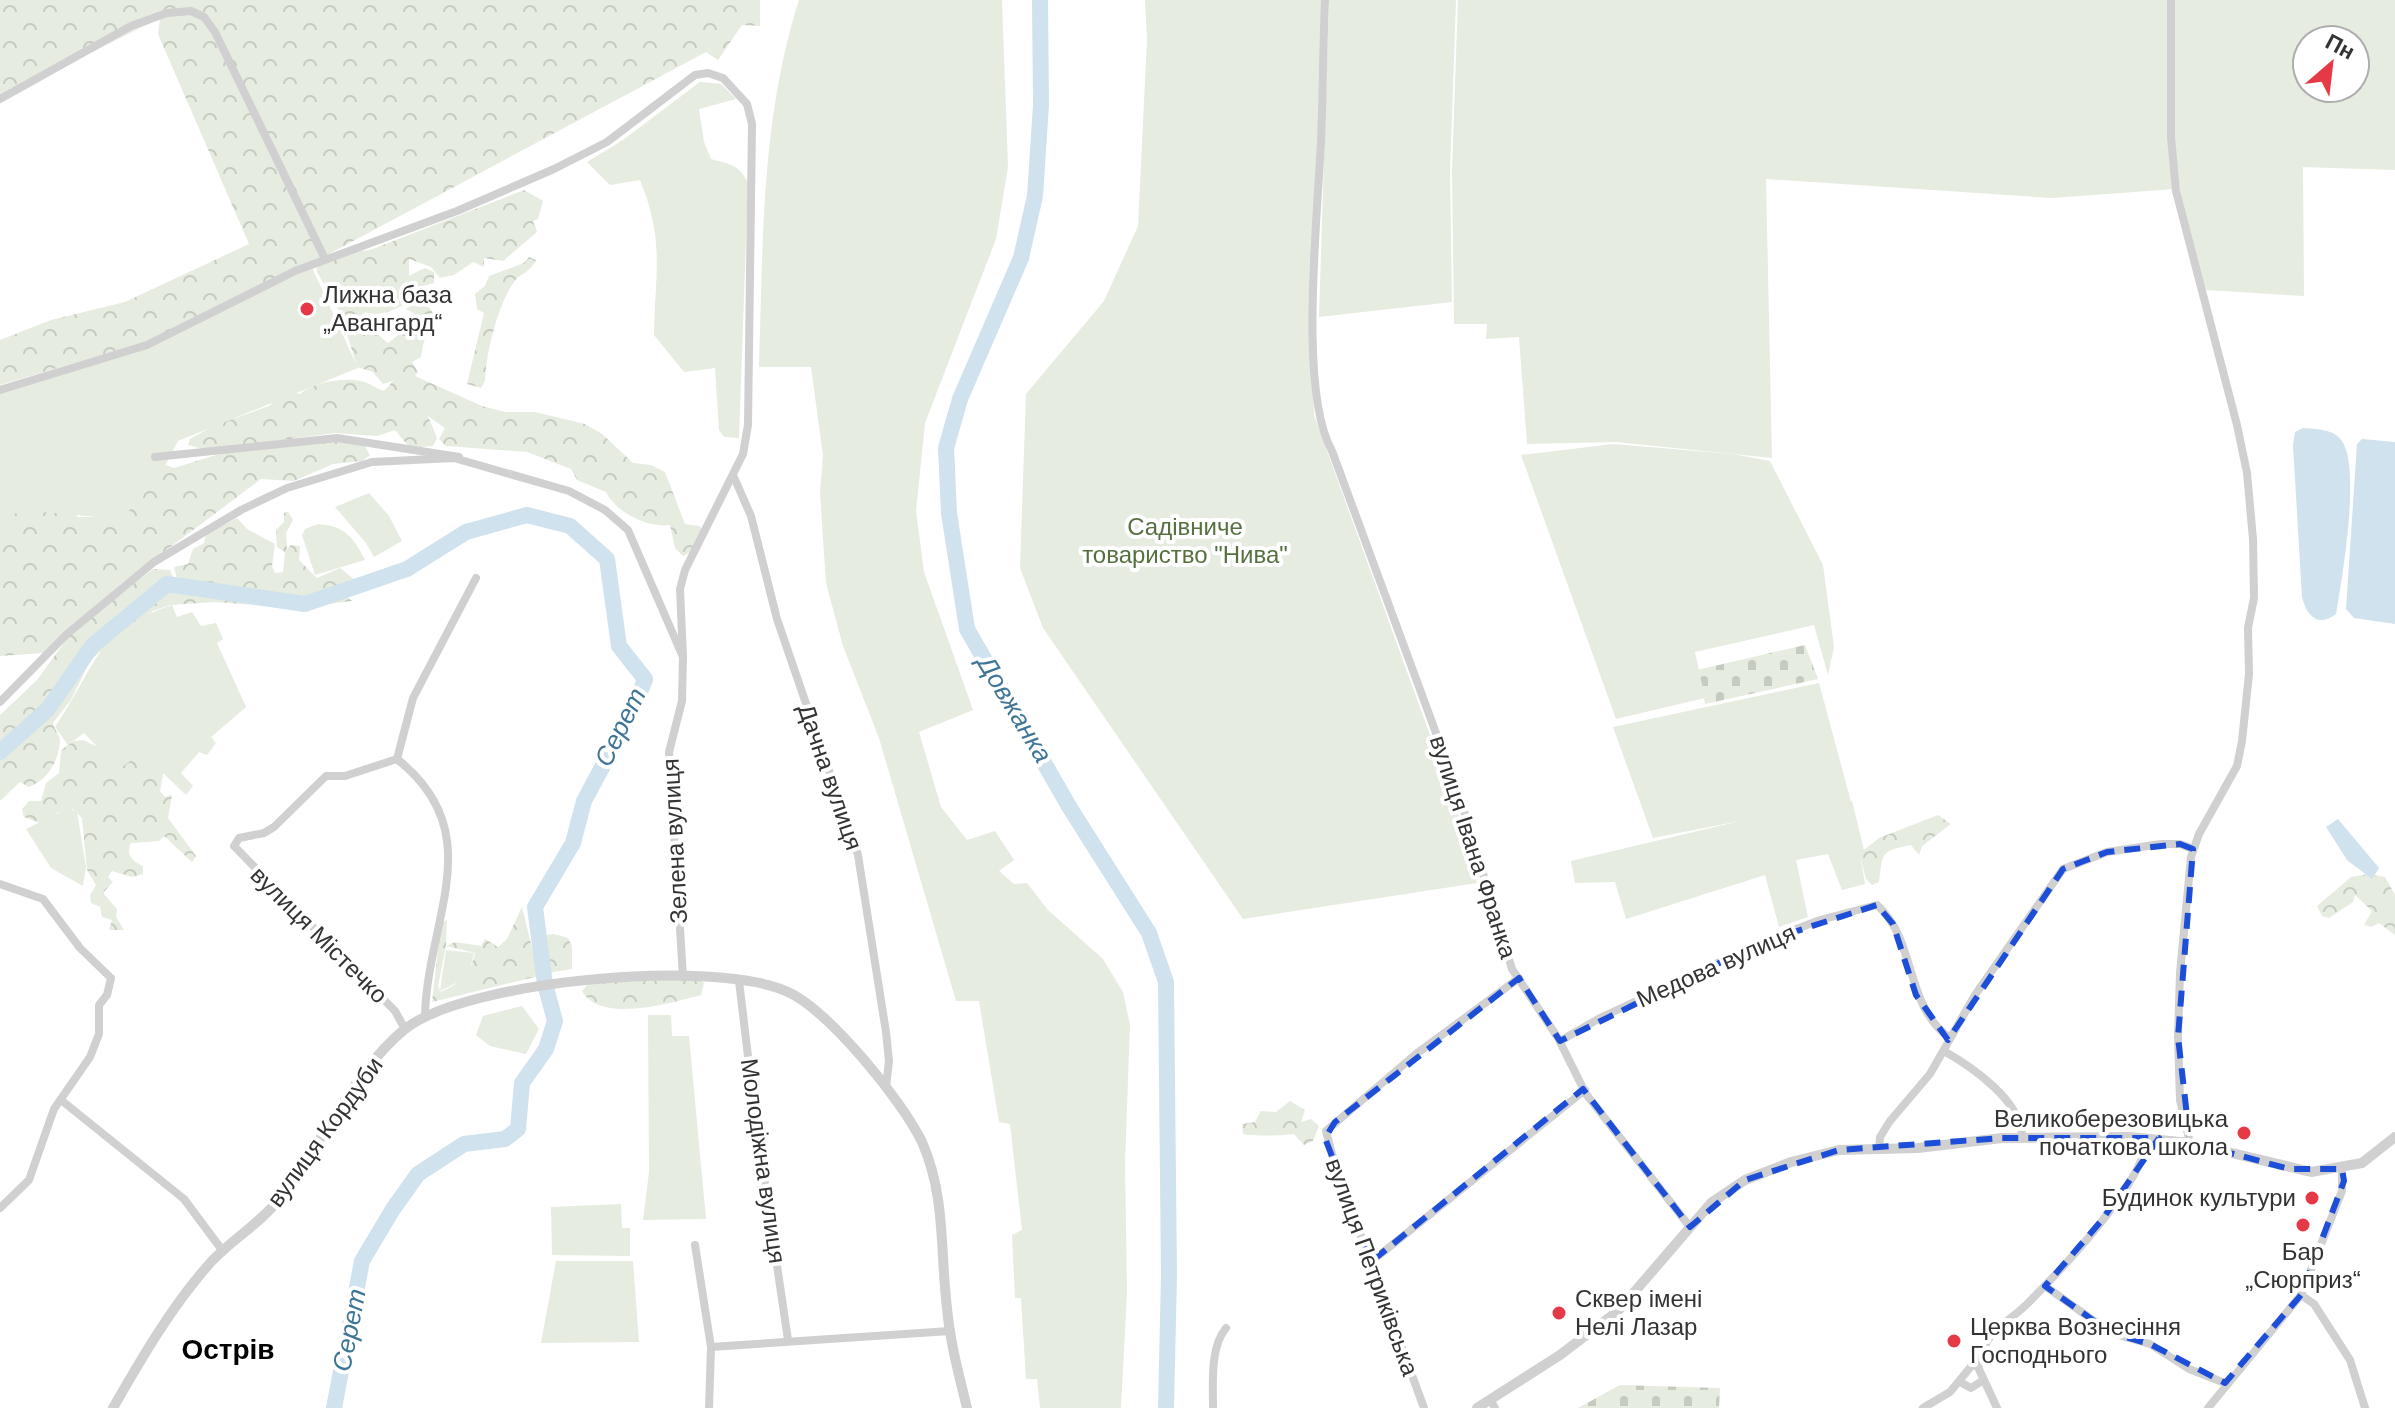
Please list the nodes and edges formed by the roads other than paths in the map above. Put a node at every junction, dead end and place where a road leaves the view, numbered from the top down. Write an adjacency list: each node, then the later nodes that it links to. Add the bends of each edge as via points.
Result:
1 (1325, 0): 16 (street, вулиця Івана Франка, via 1314,279 1322,433 1460,798 1497,924)
2 (2171, 0): 13 (street, via 2176,191 2247,473 2254,598 2237,766)
3 (0, 99): 4 (street, via 131,26 177,10 204,17)
4 (325, 259): 5 (street, via 147,345); 8 (street, via 457,211 580,156 639,120 695,75 723,78 747,104 752,124 748,425)
5 (0, 390)
6 (155, 457): 7 (street, via 337,438 448,453)
7 (468, 461): 10 (street, Зелена вулиця, via 569,491 620,521 635,540); 11 (street, Зелена вулиця, via 364,464 287,488 241,510 154,562 67,634)
8 (733, 475): 10 (street, via 685,570 680,589); 23 (street, Дачна вулиця, via 751,516 777,619 858,855 886,1032)
9 (476, 578): 12 (street, via 413,698)
10 (683, 657): 15 (street, Зелена вулиця, via 682,701 669,752)
11 (0, 702)
12 (397, 759): 18 (street, via 429,789 447,828 446,882); 19 (street, вулиця Містечко, via 345,776 326,776 274,827 235,842 241,856 377,992)
13 (2193, 849): 20 (street, via 2161,844 2107,852 2063,869); 29 (street, via 2178,1037 2180,1100)
14 (0, 884): 25 (street, via 43,899 111,978 99,1005 99,1034 83,1071)
15 (683, 977): 17 (street, вулиця Кордуби); 18 (street, вулиця Кордуби, via 578,980 461,1003)
16 (1519, 978): 21 (street, вулиця Івана Франка); 36 (street, вулиця Петриківська, via 1416,1054 1326,1131)
17 (739, 981): 23 (street, вулиця Кордуби, via 784,990 803,1000); 41 (street, Молодіжна вулиця)
18 (425, 1016): 19 (street, вулиця Кордуби)
19 (405, 1029): 35 (street, вулиця Кордуби, via 368,1071 278,1200)
20 (1950, 1038): 21 (street, Медова вулиця, via 1916,995 1893,924 1877,905 1760,943); 22 (street)
21 (1560, 1041): 24 (street, вулиця Івана Франка)
22 (1944, 1051): 26 (street, via 1998,1093 2019,1119); 30 (street, via 1890,1121)
23 (886, 1088): 40 (street, вулиця Кордуби, via 921,1140 936,1183)
24 (1585, 1090): 33 (street, вулиця Івана Франка); 36 (street)
25 (61, 1100): 32 (street, via 29,1180); 35 (street, via 184,1199)
26 (2022, 1137): 28 (street); 30 (street)
27 (2395, 1137): 31 (street, via 2378,1154)
28 (2147, 1138): 29 (street); 37 (street, via 2145,1159)
29 (2190, 1143): 31 (street, via 2289,1169)
30 (1879, 1149): 33 (street, via 1816,1155 1745,1180 1711,1203)
31 (2342, 1169): 38 (street, via 2342,1191)
32 (0, 1208)
33 (1690, 1227): 47 (street, via 1618,1311)
34 (695, 1245): 42 (street)
35 (222, 1250): 48 (street, вулиця Кордуби)
36 (1372, 1261): 52 (street, вулиця Петриківська)
37 (2045, 1286): 43 (street, via 1986,1343); 46 (street, via 2111,1333 2150,1344 2189,1369)
38 (2301, 1295): 46 (street); 57 (street, via 2314,1304 2350,1360)
39 (1226, 1328): 51 (street, via 1216,1349)
40 (950, 1331): 41 (street); 50 (street, вулиця Кордуби)
41 (788, 1340): 42 (street)
42 (711, 1347): 49 (street)
43 (1978, 1367): 44 (street); 45 (street, via 1969,1367)
44 (1982, 1381): 45 (street, via 1971,1388); 55 (street)
45 (1960, 1382): 54 (street)
46 (2225, 1383): 56 (street)
47 (1493, 1404): 53 (street)
48 (113, 1408)
49 (709, 1408)
50 (967, 1408)
51 (1213, 1408)
52 (1424, 1408)
53 (1477, 1408)
54 (1923, 1408)
55 (1997, 1408)
56 (2208, 1408)
57 (2365, 1408)

